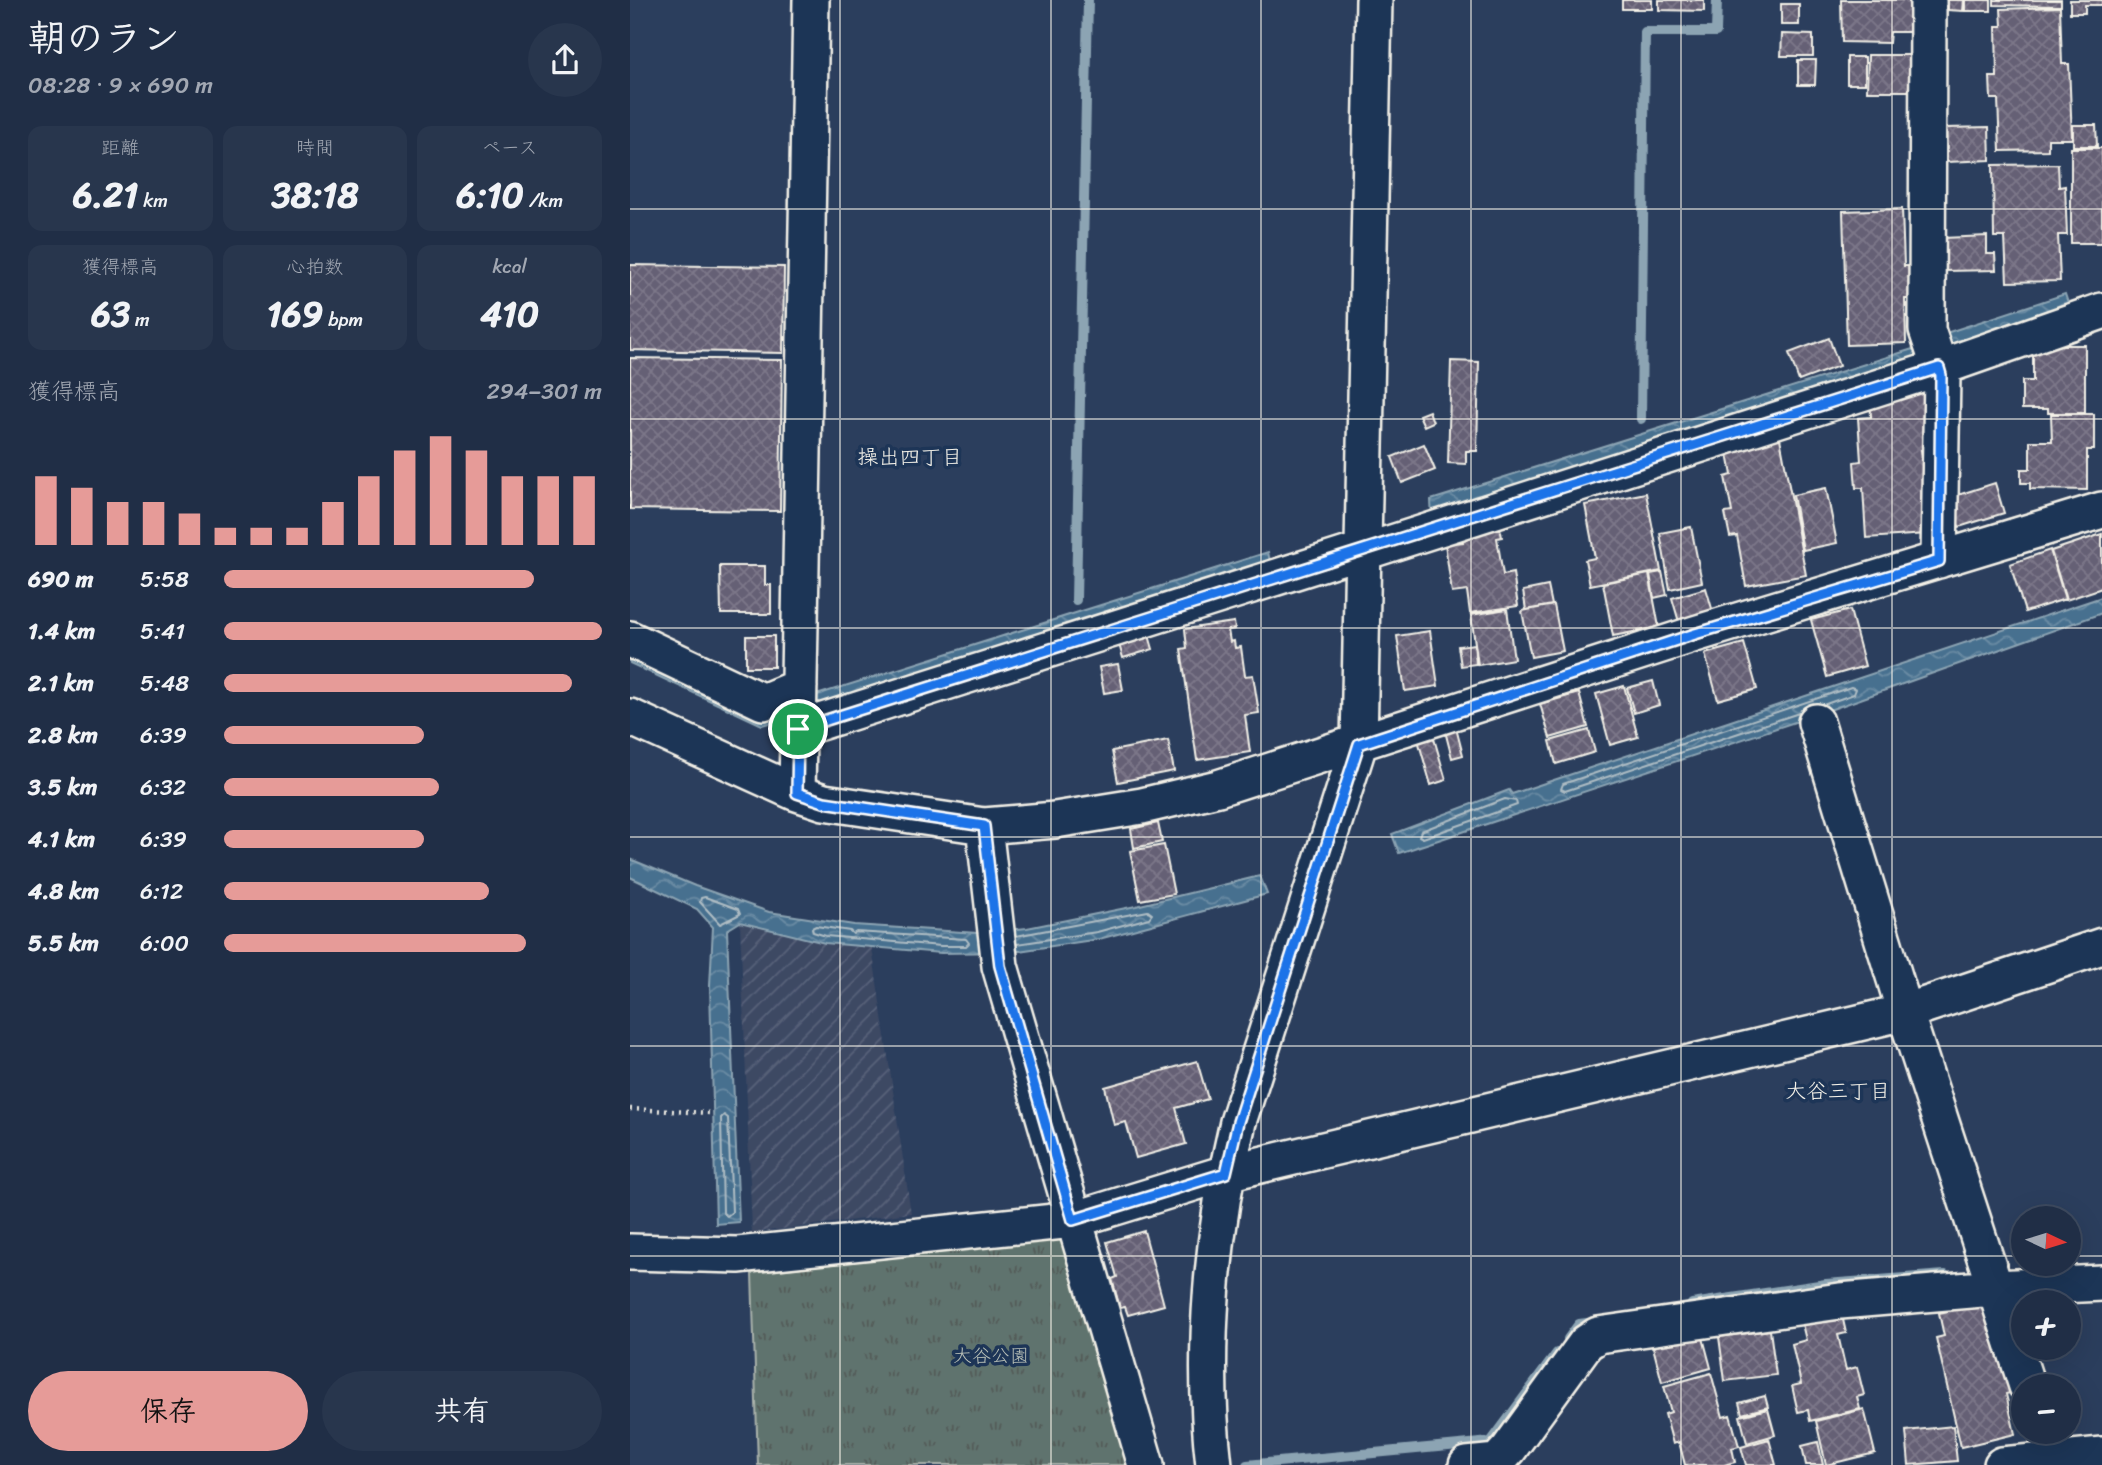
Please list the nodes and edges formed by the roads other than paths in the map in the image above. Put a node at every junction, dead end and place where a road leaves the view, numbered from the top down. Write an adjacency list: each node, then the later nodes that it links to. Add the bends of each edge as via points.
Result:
1 (811, 0): 10 (street)
2 (1374, 0): 7 (street)
3 (1928, 0): 5 (street, via 1927,330)
4 (2102, 311): 5 (street)
5 (1935, 356): 7 (street); 8 (street, via 1941,375)
6 (2102, 510): 8 (street)
7 (1362, 540): 13 (street); 14 (street)
8 (1939, 561): 14 (street, via 1695,634)
9 (630, 639): 10 (street, via 763,702)
10 (799, 687): 13 (street)
11 (630, 717): 15 (street)
12 (1816, 722): 18 (street)
13 (798, 729): 15 (street)
14 (1359, 744): 16 (street, via 1218,788 1142,806); 19 (street, via 1238,1122)
15 (797, 793): 16 (street, via 824,802)
16 (984, 826): 20 (street, via 1000,966)
17 (2102, 946): 18 (street)
18 (1905, 1012): 19 (street); 23 (street)
19 (1226, 1173): 20 (street); 28 (street, via 1212,1290)
20 (1073, 1220): 21 (street, via 738,1255); 27 (street)
21 (630, 1252)
22 (2102, 1283): 23 (street)
23 (1994, 1288): 24 (street); 29 (street, via 1840,1301 1598,1335 1586,1343 1497,1462)
24 (2023, 1374)
25 (2047, 1445): 26 (street); 30 (street)
26 (2102, 1455)
27 (1146, 1465)
28 (1214, 1465)
29 (1467, 1465)
30 (2002, 1465)

